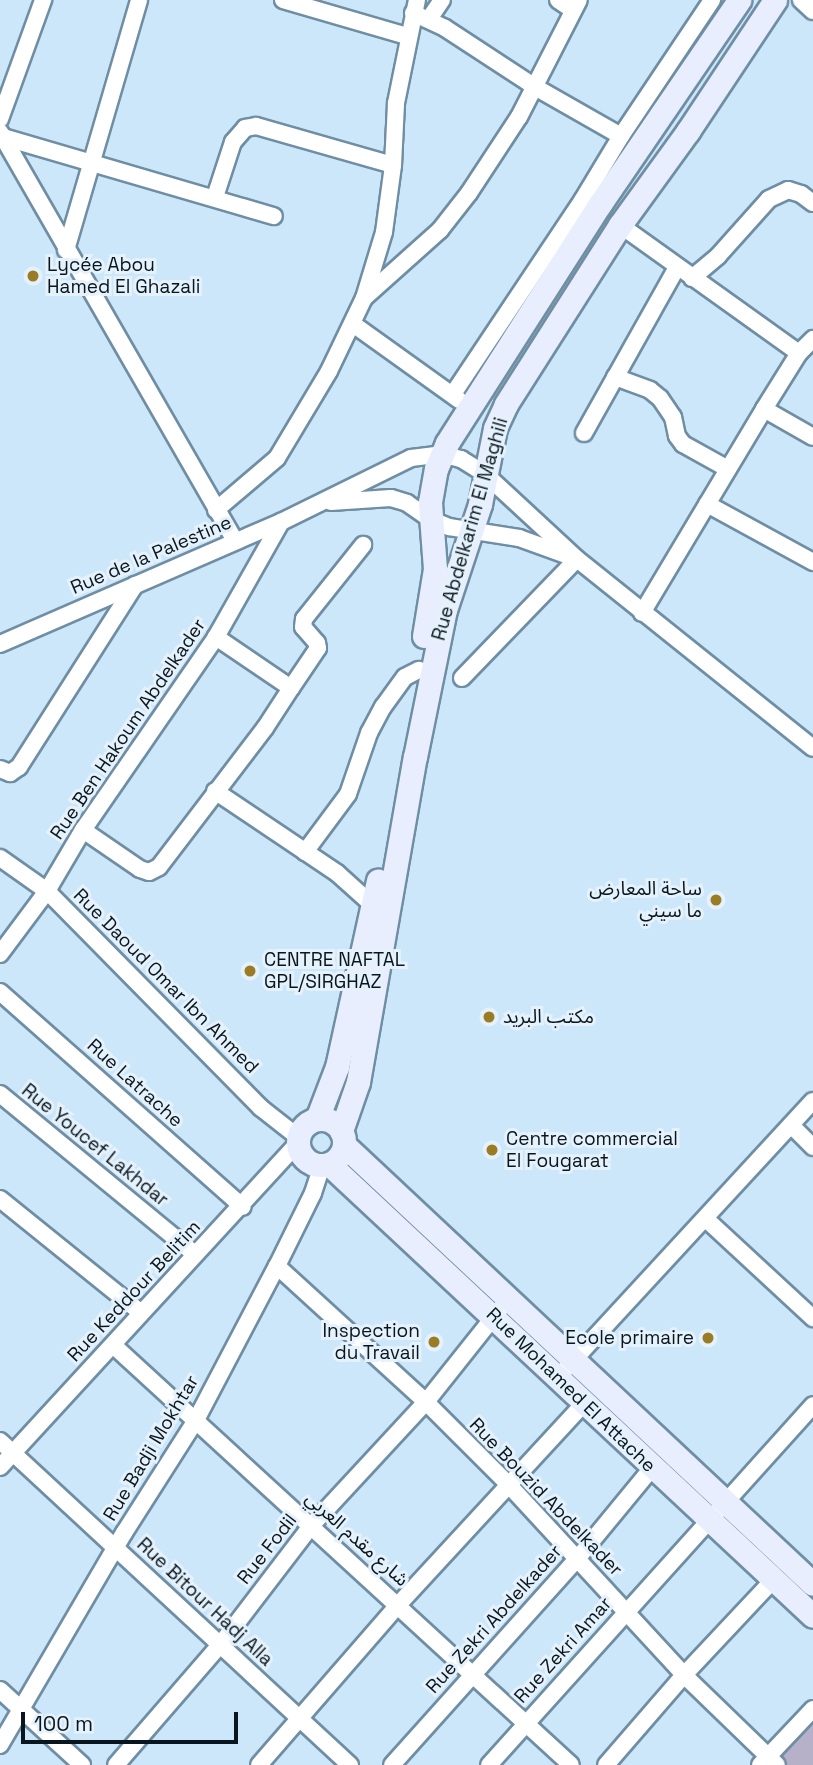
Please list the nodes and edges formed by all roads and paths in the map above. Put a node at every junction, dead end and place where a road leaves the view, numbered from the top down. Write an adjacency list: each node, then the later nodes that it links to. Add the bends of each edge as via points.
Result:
1 (43, 0): 13 (street)
2 (139, 0): 16 (street)
3 (283, 0): 11 (street)
4 (442, 0): 10 (street)
5 (558, 0): 9 (street)
6 (712, 0): 15 (street)
7 (739, 0): 30 (street, Rue Abdelkarim El Maghili)
8 (775, 0): 21 (street, Rue Abdelkarim El Maghili)
9 (576, 5): 12 (street)
10 (420, 11): 11 (street); 12 (street)
11 (407, 36): 17 (street, via 396,103)
12 (535, 87): 15 (street); 25 (street, via 469,193 440,230)
13 (0, 119)
14 (1, 134): 16 (street); 22 (street)
15 (621, 136): 30 (street)
16 (92, 163): 18 (street); 22 (street)
17 (393, 165): 18 (street, via 257,127 245,128 233,142); 25 (street, via 384,232)
18 (215, 197): 20 (street)
19 (813, 203): 24 (street, via 788,190 769,199)
20 (274, 216)
21 (621, 225): 23 (street); 36 (street, Rue Abdelkarim El Maghili, via 506,404 495,428)
22 (66, 250): 39 (street)
23 (677, 267): 24 (street); 29 (street)
24 (692, 278): 28 (street)
25 (364, 298): 26 (street)
26 (353, 324): 30 (street); 39 (street, via 277,458)
27 (813, 340): 28 (street)
28 (799, 353): 31 (street)
29 (615, 377): 32 (street); 35 (street, via 660,398 683,444)
30 (460, 401): 34 (street, Rue Abdelkarim El Maghili)
31 (764, 409): 33 (street); 35 (street)
32 (584, 433)
33 (813, 437)
34 (442, 454): 36 (street); 37 (street, Rue de la Palestine, via 411,458); 40 (street, Rue Abdelkarim El Maghili, via 432,485)
35 (728, 469): 38 (street)
36 (485, 474): 42 (street, Rue Abdelkarim El Maghili); 45 (street)
37 (318, 503): 40 (street, via 391,498); 41 (street, Rue de la Palestine)
38 (707, 504): 46 (street); 48 (street)
39 (216, 510): 43 (street)
40 (430, 519): 42 (street); 51 (street, Rue Abdelkarim El Maghili, via 435,569)
41 (281, 522): 43 (street, Rue de la Palestine); 49 (street, Rue Ben Hakoum Abdelkader)
42 (470, 531): 45 (street, via 519,538); 61 (street, Rue Abdelkarim El Maghili, via 445,611)
43 (235, 541): 47 (street, Rue de la Palestine)
44 (363, 545): 53 (street, via 304,619 303,627 318,648)
45 (577, 559): 48 (street); 52 (street)
46 (813, 562)
47 (135, 585): 50 (street, Rue de la Palestine); 55 (street, via 19,768 10,773)
48 (642, 613): 54 (street)
49 (216, 637): 53 (street); 57 (street, Rue Ben Hakoum Abdelkader)
50 (0, 644)
51 (419, 670): 58 (street, via 400,682 379,713 348,794); 61 (street, Rue Abdelkarim El Maghili)
52 (461, 678)
53 (291, 688): 56 (street)
54 (813, 748)
55 (0, 769)
56 (215, 791): 57 (street, via 159,867 149,872); 58 (street)
57 (83, 830): 60 (street, Rue Ben Hakoum Abdelkader)
58 (306, 852): 61 (street, via 337,873)
59 (0, 858): 60 (street, Rue Daoud Omar Ibn Ahmed)
60 (47, 891): 62 (street, Rue Ben Hakoum Abdelkader); 69 (street, Rue Daoud Omar Ibn Ahmed)
61 (380, 913): 66 (street, via 337,1067); 68 (street, Rue Abdelkarim El Maghili, via 358,1082)
62 (0, 954)
63 (0, 992): 73 (street, Rue Latrache)
64 (0, 1094): 75 (street, Rue Youcef Lakhdar)
65 (813, 1101): 67 (street)
66 (317, 1119): 68 (street, via 331,1121); 69 (street, via 304,1126)
67 (791, 1125): 70 (street); 74 (street)
68 (343, 1138): 71 (street, via 340,1156); 77 (street, Rue Mohamed El Attache)
69 (298, 1140): 71 (street, via 309,1161); 73 (street, Rue Keddour Belitim)
70 (813, 1147)
71 (326, 1164): 76 (street, Rue Badji Mokhtar); 79 (street, Rue Mohamed El Attache)
72 (0, 1199): 78 (street)
73 (243, 1207): 75 (street, Rue Keddour Belitim)
74 (706, 1219): 80 (street); 82 (street)
75 (195, 1254): 78 (street, Rue Keddour Belitim)
76 (277, 1266): 85 (street, Rue Bouzid Abdelkader); 87 (street, Rue Badji Mokhtar)
77 (508, 1297): 79 (street, Rue Fodil); 82 (street, Rue Mohamed El Attache)
78 (140, 1312): 81 (street, Rue Keddour Belitim)
79 (495, 1316): 83 (street, Rue Mohamed El Attache); 85 (street, Rue Fodil)
80 (813, 1318)
81 (113, 1345): 87 (street, شارع مقدم العربي); 88 (street, Rue Keddour Belitim)
82 (576, 1359): 83 (street); 92 (street, Rue Mohamed El Attache)
83 (559, 1376): 84 (street, Rue Mohamed El Attache)
84 (586, 1401): 90 (street, Rue Mohamed El Attache); 91 (street)
85 (426, 1402): 91 (street, Rue Bouzid Abdelkader); 93 (street, Rue Fodil)
86 (813, 1405): 92 (street, Rue Zekri Amar)
87 (196, 1420): 93 (street, شارع مقدم العربي); 94 (street, Rue Badji Mokhtar)
88 (6, 1447): 89 (street, Rue Keddour Belitim); 94 (street, Rue Bitour Hadj Alla)
89 (0, 1467)
90 (652, 1468): 92 (street, Rue Mohamed El Attache); 95 (street, Rue Zekri Abdelkader)
91 (508, 1484): 95 (street, Rue Bouzid Abdelkader); 98 (street)
92 (720, 1512): 96 (street, Rue Mohamed El Attache); 97 (street, Rue Mohamed El Attache); 99 (street, Rue Zekri Amar)
93 (311, 1526): 98 (street, شارع مقدم العربي); 101 (street, Rue Fodil)
94 (116, 1549): 101 (street, Rue Bitour Hadj Alla); 105 (street, Rue Badji Mokhtar)
95 (577, 1559): 99 (street, Rue Bouzid Abdelkader); 102 (street, Rue Zekri Abdelkader)
96 (775, 1578): 100 (street, Rue Mohamed El Attache); 103 (street)
97 (813, 1584)
98 (398, 1605): 102 (street, شارع مقدم العربي); 107 (street)
99 (626, 1611): 103 (street, Rue Bouzid Abdelkader); 108 (street, Rue Zekri Amar)
100 (813, 1616)
101 (220, 1645): 107 (street, Rue Bitour Hadj Alla); 112 (street, Rue Fodil)
102 (472, 1675): 108 (street, شارع مقدم العربي); 115 (street, Rue Zekri Abdelkader)
103 (684, 1675): 110 (street, Rue Bouzid Abdelkader); 118 (street)
104 (0, 1690): 105 (street)
105 (22, 1709): 109 (street, Rue Badji Mokhtar); 111 (street)
106 (813, 1709): 110 (street)
107 (300, 1718): 113 (street); 114 (street, Rue Bitour Hadj Alla)
108 (526, 1723): 116 (street, Rue Zekri Amar); 117 (street, شارع مقدم العربي)
109 (0, 1745)
110 (768, 1762)
111 (82, 1765)
112 (116, 1765)
113 (259, 1765)
114 (350, 1765)
115 (392, 1765)
116 (489, 1765)
117 (571, 1765)
118 (606, 1765)

